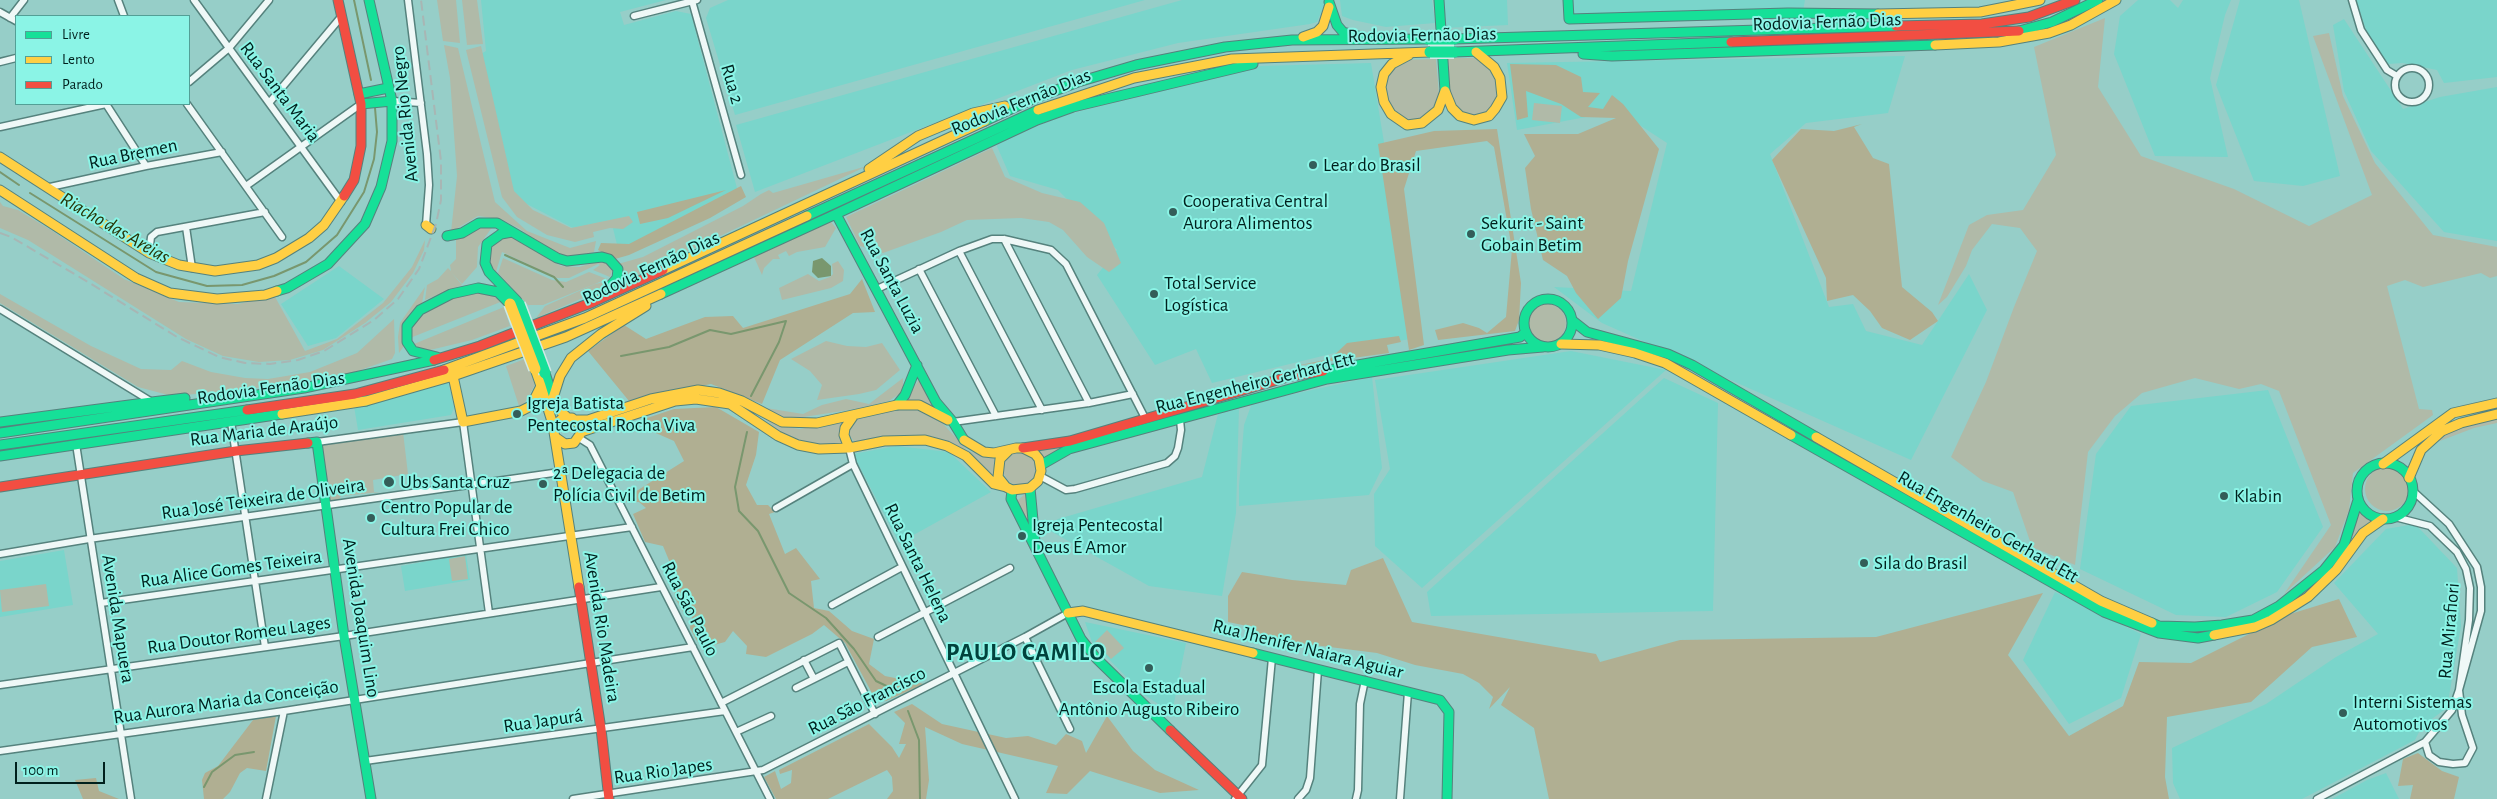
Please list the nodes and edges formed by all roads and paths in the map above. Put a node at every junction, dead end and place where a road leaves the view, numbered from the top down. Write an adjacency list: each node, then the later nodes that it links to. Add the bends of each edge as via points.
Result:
1 (24, 0): 21 (street)
2 (118, 0): 18 (street)
3 (194, 0): 25 (street, Rua Santa Maria)
4 (269, 0): 25 (street)
5 (338, 0): 20 (main road)
6 (369, 0): 34 (main road)
7 (408, 0): 39 (street, Avenida Rio Negro)
8 (1439, 0): 35 (main road)
9 (1568, 0): 10 (main road, via 1569,19 1971,12 2010,8)
10 (2040, 0)
11 (2075, 0): 24 (main road, Rodovia Fernão Dias, bridge, via 2028,17 1982,24)
12 (2098, 0): 26 (main road, Rodovia Fernão Dias, via 2052,22 2013,32)
13 (2116, 0): 26 (main road, Rodovia Fernão Dias, via 2071,25 2049,33 1999,42 1612,56 1570,53)
14 (2352, 0): 32 (street, via 2361,30 2387,70)
15 (695, 1): 19 (street); 48 (street, Rua 2)
16 (1329, 1): 23 (main road, via 1327,16 1317,32); 24 (main road, via 1333,16 1343,32)
17 (0, 12): 21 (street)
18 (125, 15)
19 (634, 16)
20 (341, 17): 36 (main road); 38 (street)
21 (10, 18): 22 (street)
22 (15, 20)
23 (1292, 40): 24 (main road, Rodovia Fernão Dias); 67 (main road, Rodovia Fernão Dias, via 1225,47 1136,65 1078,82 1034,99)
24 (1372, 40)
25 (229, 48): 33 (street); 38 (street, Rua Santa Maria)
26 (1555, 48): 28 (main road, Rodovia Fernão Dias)
27 (1417, 52): 28 (main road, Rodovia Fernão Dias, bridge); 29 (main road, Rodovia Fernão Dias); 35 (main road, via 1399,58 1384,74 1384,102 1391,114 1407,126 1422,123 1438,110)
28 (1476, 52): 35 (main road, via 1494,67 1500,78 1502,97 1495,110 1489,116 1474,120 1460,116)
29 (1294, 55): 54 (main road, via 1073,107 1037,120); 88 (main road, Rodovia Fernão Dias, via 1232,59 1181,68 1089,92 1038,110 550,332 395,385)
30 (15, 58): 31 (street)
31 (0, 62)
32 (2397, 76): 32 (street, via 2396,91 2408,101 2428,93 2430,86 2424,72 2410,68)
33 (190, 81)
34 (388, 88): 36 (main road); 37 (main road)
35 (1444, 92)
36 (360, 99): 37 (main road); 44 (street); 52 (main road, via 361,146 354,180)
37 (392, 101): 39 (street); 51 (main road, via 392,141 382,187 364,224 328,264 288,288 265,296 217,299 170,293 136,278)
38 (270, 103): 44 (street, Rua Santa Maria)
39 (421, 103): 56 (street, Avenida Rio Negro, via 428,177)
40 (101, 105): 43 (street)
41 (107, 105): 47 (street)
42 (188, 105): 45 (street)
43 (0, 127)
44 (302, 147): 49 (street); 52 (street, Rua Santa Maria)
45 (222, 152): 47 (street, Rua Bremen); 49 (street)
46 (0, 157): 50 (main road)
47 (146, 166): 50 (street, Rua Bremen)
48 (742, 175)
49 (246, 186): 53 (street)
50 (50, 188): 62 (main road)
51 (0, 190)
52 (341, 202): 63 (main road, via 324,225 309,238 276,258 238,269)
53 (265, 212): 55 (street); 58 (street)
54 (836, 214): 65 (main road); 66 (main road, Rua Santa Luzia)
55 (186, 227): 62 (street, via 151,236); 63 (street)
56 (428, 227)
57 (512, 232): 59 (main road, via 497,223 488,222); 67 (main road, via 567,261 602,257 614,262 618,269 617,278); 68 (main road, via 501,234 487,244 485,263 489,272 509,290)
58 (282, 236)
59 (447, 236)
60 (1004, 239): 61 (street, via 992,239); 81 (street, via 1051,250 1066,264); 85 (street)
61 (959, 250): 64 (street); 89 (street)
62 (149, 253): 63 (main road)
63 (192, 268)
64 (919, 269): 66 (street); 92 (street)
65 (684, 284): 77 (main road, via 566,337); 82 (main road, via 601,334 571,358 560,376)
66 (876, 289): 75 (main road, Rua Santa Luzia)
67 (593, 302): 74 (main road, Rodovia Fernão Dias, via 512,336)
68 (515, 304): 74 (main road, via 498,292 478,288 451,294 420,310 407,326 408,344 413,351); 76 (main road, bridge)
69 (0, 309): 84 (street)
70 (1573, 322): 71 (main road, Rua Engenheiro Gerhard Ett, via 1567,307 1554,299 1546,299 1532,304 1527,310 1524,317); 72 (main road, via 1570,334); 122 (main road, Rua Engenheiro Gerhard Ett, via 1587,332 1668,354 1692,365 2101,601 2160,626 2230,624 2253,620 2279,606 2324,570 2344,545)
71 (1526, 332): 73 (main road, via 1530,339); 78 (main road, Rua Engenheiro Gerhard Ett, via 1520,337)
72 (1560, 344): 73 (main road, Rua Engenheiro Gerhard Ett); 127 (main road, Rua Engenheiro Gerhard Ett, via 1599,345 1665,363 2058,588 2104,612 2159,633 2198,638 2246,629 2271,620 2308,597 2336,570 2363,534)
73 (1543, 347): 78 (main road, Rua Engenheiro Gerhard Ett, via 1336,378)
74 (444, 358): 80 (main road, Rodovia Fernão Dias)
75 (917, 365): 87 (main road, via 906,395); 99 (main road, Rua Santa Luzia, via 936,402)
76 (540, 371): 79 (main road, Avenida Rio Madeira); 82 (main road)
77 (454, 376): 83 (main road); 98 (main road)
78 (1293, 381): 94 (main road, Rua Engenheiro Gerhard Ett); 95 (main road, Rua Engenheiro Gerhard Ett)
79 (541, 386): 98 (main road, Rua Maria de Araújo, via 531,406 513,413); 100 (main road, Avenida Rio Madeira)
80 (286, 390): 84 (main road); 101 (main road, Rodovia Fernão Dias)
81 (1133, 394): 85 (street); 94 (street)
82 (553, 398): 93 (main road, via 557,408)
83 (366, 401): 88 (main road); 97 (main road)
84 (152, 402): 96 (main road)
85 (1089, 403): 89 (street)
86 (2497, 403): 112 (main road, via 2453,413)
87 (897, 405): 91 (main road); 99 (main road, via 919,405)
88 (256, 409): 105 (main road, Rodovia Fernão Dias)
89 (1042, 410): 92 (street)
90 (2497, 414): 116 (main road, via 2460,423 2435,436 2421,450)
91 (854, 415): 93 (main road, via 817,424 782,422 742,401 698,390 651,399 588,420); 106 (main road, via 845,428)
92 (996, 416): 99 (street)
93 (571, 418): 100 (main road, via 559,420); 102 (main road)
94 (1145, 418): 107 (main road, Rua Engenheiro Gerhard Ett, via 1070,441)
95 (1180, 420): 114 (main road, Rua Engenheiro Gerhard Ett, via 1069,449); 114 (street, via 1178,448 1167,463 1066,490)
96 (0, 422)
97 (232, 422): 104 (main road); 109 (street)
98 (463, 422): 103 (street, Rua Maria de Araújo); 117 (street)
99 (953, 422): 108 (main road, Rua Santa Luzia, via 966,442 984,452)
100 (554, 432): 102 (main road, via 561,443); 113 (main road, Avenida Rio Madeira)
101 (0, 433)
102 (577, 438): 106 (main road, via 675,401 696,399 730,404 778,436 798,445 819,449); 113 (main road, via 561,453); 128 (street, Rua São Paulo, via 590,445)
103 (318, 442): 109 (main road, Rua Maria de Araújo); 123 (main road, Avenida Joaquim Lino)
104 (76, 444): 110 (main road); 115 (street, Avenida Mapuera)
105 (0, 445)
106 (849, 448): 111 (street, Rua Santa Helena); 120 (main road, via 884,441 925,440 966,456 994,484)
107 (1023, 448): 108 (main road); 114 (main road, via 1035,454)
108 (1009, 450): 120 (main road, via 998,465 998,477)
109 (236, 451): 115 (main road, Rua Maria de Araújo); 125 (street)
110 (0, 456)
111 (853, 464): 124 (street); 134 (street, Rua Santa Helena)
112 (2383, 464): 116 (main road, via 2398,467); 122 (main road, via 2362,476)
113 (559, 467): 117 (street, Rua José Teixeira de Oliveira); 129 (main road, Avenida Rio Madeira)
114 (1040, 471): 119 (main road)
115 (80, 475): 118 (main road, Rua Maria de Araújo); 130 (street, Avenida Mapuera)
116 (2410, 478): 121 (main road)
117 (473, 484): 123 (street, Rua José Teixeira de Oliveira); 132 (street)
118 (0, 487)
119 (1030, 488): 120 (main road); 131 (main road)
120 (1009, 489): 131 (main road)
121 (2413, 491): 126 (main road, via 2408,507); 161 (street, Rua Mirafiori, via 2449,524 2477,567 2481,611)
122 (2358, 500): 127 (main road, via 2368,513)
123 (326, 505): 125 (street, Rua José Teixeira de Oliveira); 136 (main road, Avenida Joaquim Lino)
124 (776, 508)
125 (246, 517): 130 (street, Rua José Teixeira de Oliveira); 137 (street)
126 (2395, 517): 127 (main road); 161 (street, Rua Mirafiori, via 2430,526 2451,546 2466,569 2470,588 2469,620)
127 (2382, 519)
128 (632, 527): 129 (street, Rua Alice Gomes Teixeira); 138 (street, Rua São Paulo)
129 (570, 536): 132 (street, Rua Alice Gomes Teixeira); 139 (main road, Avenida Rio Madeira)
130 (89, 539): 133 (street, Rua José Teixeira de Oliveira); 140 (street, Avenida Mapuera)
131 (1035, 544): 144 (main road)
132 (481, 549): 136 (street, Rua Alice Gomes Teixeira); 142 (street)
133 (0, 554)
134 (902, 567): 141 (street); 143 (street, Rua Santa Helena)
135 (1010, 568): 143 (street)
136 (335, 569): 137 (street, Rua Alice Gomes Teixeira); 145 (main road, Avenida Joaquim Lino)
137 (255, 582): 140 (street, Rua Alice Gomes Teixeira); 148 (street)
138 (660, 587): 139 (street, Rua Doutor Romeu Lages); 149 (street, Rua São Paulo)
139 (579, 600): 142 (street, Rua Doutor Romeu Lages); 153 (main road, Avenida Rio Madeira)
140 (101, 603): 154 (street, Avenida Mapuera)
141 (832, 605)
142 (489, 613): 145 (street, Rua Doutor Romeu Lages)
143 (924, 613): 146 (street); 156 (street, Rua Santa Helena)
144 (1068, 613): 147 (street, Rua São Francisco); 150 (main road, Rua Jhenifer Naiara Aguiar, via 1083,612); 178 (main road, via 1097,658)
145 (344, 636): 148 (street, Rua Doutor Romeu Lages); 163 (main road, Avenida Joaquim Lino)
146 (878, 637)
147 (1025, 637): 156 (street, Rua São Francisco); 170 (street)
148 (265, 647): 154 (street, Rua Doutor Romeu Lages)
149 (693, 647): 153 (street, Rua Aurora Maria da Conceição); 164 (street, Rua São Paulo)
150 (1272, 658): 155 (main road, Rua Jhenifer Naiara Aguiar); 178 (street, via 1262,765)
151 (804, 660): 152 (street, via 839,643); 157 (street); 164 (street)
152 (848, 662): 157 (street); 167 (street)
153 (589, 663): 163 (street, Rua Aurora Maria da Conceição); 169 (main road, Avenida Rio Madeira)
154 (111, 667): 159 (street, Rua Doutor Romeu Lages); 172 (street, Avenida Mapuera)
155 (1318, 670): 158 (main road, Rua Jhenifer Naiara Aguiar); 185 (street, via 1310,778)
156 (955, 674): 167 (street, Rua São Francisco); 184 (street, Rua Santa Helena)
157 (814, 679): 160 (street)
158 (1366, 680): 162 (main road, Rua Jhenifer Naiara Aguiar); 186 (street, via 1360,704)
159 (0, 685)
160 (796, 688)
161 (2459, 690): 173 (street, via 2452,710); 173 (street, via 2462,715 2473,748 2465,763 2439,762 2429,755)
162 (1408, 692): 187 (street); 188 (main road, Rua Jhenifer Naiara Aguiar, via 1440,700 1450,712)
163 (355, 698): 165 (street, Rua Aurora Maria da Conceição); 175 (main road, Avenida Joaquim Lino)
164 (721, 703): 166 (street, Rua São Paulo)
165 (284, 710): 172 (street, Rua Aurora Maria da Conceição); 180 (street)
166 (725, 711): 169 (street, Rua Japurá); 171 (street, Rua São Paulo)
167 (875, 714): 176 (street, Rua São Francisco)
168 (771, 716): 171 (street)
169 (601, 729): 175 (street, Rua Japurá); 177 (main road, Avenida Rio Madeira)
170 (1070, 729)
171 (736, 732): 176 (street, Rua São Paulo)
172 (121, 733): 174 (street, Rua Aurora Maria da Conceição); 179 (street, Avenida Mapuera)
173 (2425, 742): 189 (street)
174 (0, 751)
175 (365, 761): 181 (main road, Avenida Joaquim Lino)
176 (757, 772): 177 (street, Rua Rio Japes); 183 (street, Rua São Paulo)
177 (609, 796): 182 (street, Rua Rio Japes)
178 (1238, 797)
179 (132, 799)
180 (266, 799)
181 (371, 799)
182 (573, 799)
183 (770, 799)
184 (1015, 799)
185 (1298, 799)
186 (1356, 799)
187 (1400, 799)
188 (1447, 799)
189 (2317, 799)

